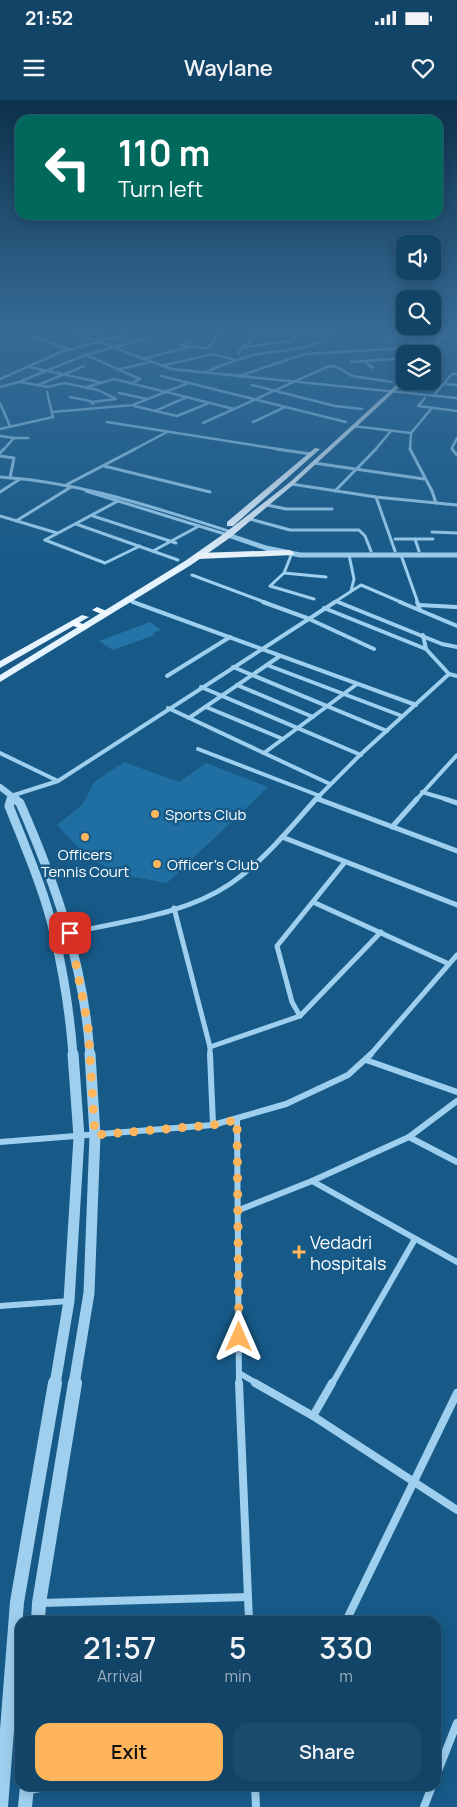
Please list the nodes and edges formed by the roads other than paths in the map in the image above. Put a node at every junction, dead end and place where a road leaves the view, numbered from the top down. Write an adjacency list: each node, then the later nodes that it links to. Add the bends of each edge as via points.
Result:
1 (362, 409): 17 (main road)
2 (3, 410): 18 (street)
3 (77, 410): 13 (street)
4 (151, 410): 12 (street)
5 (159, 410): 12 (street)
6 (195, 410): 12 (street, via 180,416)
7 (233, 410): 16 (street)
8 (279, 410): 15 (street)
9 (295, 410): 17 (street)
10 (368, 410): 17 (main road)
11 (431, 410): 22 (street)
12 (156, 411)
13 (52, 412): 18 (street, via 53,417)
14 (107, 422): 21 (street)
15 (253, 422)
16 (203, 423)
17 (350, 424): 20 (street); 28 (main road); 30 (main road)
18 (10, 426): 19 (street)
19 (0, 429)
20 (391, 431): 22 (street); 32 (street)
21 (167, 432): 28 (street); 31 (street)
22 (411, 433): 36 (street, via 410,450)
23 (0, 436): 24 (street)
24 (14, 438): 25 (street); 27 (street)
25 (28, 438)
26 (457, 438): 29 (street, via 452,448)
27 (0, 454): 34 (street, via 14,458)
28 (311, 454): 56 (main road)
29 (457, 455)
30 (314, 463): 32 (street); 37 (main road)
31 (103, 466): 38 (street); 43 (street)
32 (358, 469): 36 (street); 41 (street)
33 (0, 478): 34 (street)
34 (10, 478): 35 (street)
35 (20, 478): 38 (street); 42 (street)
36 (424, 479): 46 (street)
37 (291, 484): 41 (street); 47 (main road)
38 (65, 486): 39 (street)
39 (72, 487): 40 (street); 53 (street)
40 (84, 489): 45 (street); 56 (street, via 98,490)
41 (335, 491): 44 (street)
42 (0, 492)
43 (210, 492)
44 (376, 497): 46 (street); 67 (street)
45 (118, 502): 51 (street); 55 (street)
46 (436, 503): 48 (street)
47 (267, 505): 49 (street, via 286,509); 52 (main road)
48 (457, 505)
49 (332, 509)
50 (0, 516): 53 (street)
51 (93, 516): 54 (street); 63 (street)
52 (250, 519): 56 (main road); 69 (street, via 290,530 358,530 365,536)
53 (16, 521): 59 (street)
54 (76, 524): 59 (street); 65 (street)
55 (199, 526): 56 (street); 63 (street)
56 (225, 532): 69 (street, via 296,551); 70 (street); 73 (main road); 75 (main road)
57 (432, 532): 58 (street)
58 (457, 532)
59 (57, 534): 65 (street, via 45,540 105,562)
60 (395, 539): 61 (street)
61 (415, 539): 62 (street); 68 (street)
62 (433, 539)
63 (171, 541): 64 (street); 66 (street)
64 (176, 543)
65 (140, 546): 66 (street)
66 (153, 551): 75 (street)
67 (395, 551): 68 (street); 69 (street)
68 (419, 551): 71 (street)
69 (371, 552)
70 (291, 553): 73 (highway); 74 (street); 76 (street)
71 (457, 553): 72 (street)
72 (402, 555): 74 (street); 83 (street)
73 (198, 556): 81 (main road)
74 (349, 556): 79 (street, via 354,579)
75 (178, 560): 87 (main road)
76 (284, 573): 78 (street); 80 (street, via 270,586)
77 (192, 575): 88 (street)
78 (326, 577)
79 (351, 591): 82 (street); 86 (street, via 361,585)
80 (314, 599)
81 (128, 600): 87 (main road); 93 (street)
82 (336, 601): 85 (street); 92 (street)
83 (418, 605): 84 (street); 86 (street)
84 (456, 607)
85 (324, 608): 88 (street); 97 (street)
86 (420, 610): 90 (street)
87 (101, 612): 89 (main road); 91 (main road)
88 (307, 618): 95 (street); 96 (street)
89 (74, 623): 91 (highway); 99 (main road)
90 (457, 626)
91 (84, 627): 106 (main road)
92 (423, 635): 94 (street); 97 (street)
93 (230, 637): 95 (street); 104 (street)
94 (457, 647)
95 (261, 649): 98 (street); 101 (street)
96 (374, 649)
97 (426, 649): 102 (street)
98 (280, 656): 100 (street); 107 (street)
99 (0, 665)
100 (267, 665): 103 (street); 110 (street)
101 (233, 667): 103 (street); 109 (street)
102 (449, 674): 105 (street); 112 (street)
103 (252, 675): 108 (street); 113 (street)
104 (167, 676)
105 (457, 676)
106 (0, 679)
107 (357, 684): 110 (street); 112 (street)
108 (237, 685): 111 (street); 117 (street)
109 (201, 687): 111 (street); 115 (street)
110 (342, 695): 113 (street); 116 (street)
111 (222, 696): 114 (street); 119 (street)
112 (416, 705): 116 (street)
113 (327, 706): 117 (street); 120 (street)
114 (206, 707): 118 (street); 121 (street)
115 (168, 708): 118 (street); 127 (street)
116 (402, 716): 120 (street)
117 (313, 717): 119 (street)
118 (189, 718): 124 (street)
119 (298, 729): 121 (street); 125 (street)
120 (387, 731): 125 (street)
121 (283, 740): 124 (street)
122 (198, 749): 132 (street)
123 (0, 753): 127 (street)
124 (264, 753): 128 (street)
125 (360, 755): 128 (street)
126 (457, 755): 130 (street)
127 (58, 781): 131 (street)
128 (330, 784): 132 (street)
129 (0, 787): 131 (street)
130 (422, 792): 133 (street); 134 (street)
131 (11, 797): 142 (street, via 20,803); 153 (street, via 9,806 33,865 55,936 70,1016)
132 (318, 798): 134 (street); 135 (street)
133 (457, 803)
134 (392, 827): 136 (street)
135 (282, 837): 137 (street); 140 (street, via 214,894)
136 (457, 851)
137 (345, 862): 138 (street); 139 (street)
138 (313, 902): 141 (street); 145 (street, via 278,946 292,1002)
139 (457, 905)
140 (174, 908): 142 (street); 146 (street)
141 (381, 932): 144 (street); 145 (street)
142 (70, 933): 152 (street, via 88,1026)
143 (457, 955): 144 (street)
144 (450, 964): 147 (street)
145 (300, 1016): 146 (street)
146 (210, 1047): 151 (street)
147 (366, 1060): 148 (street); 150 (street, via 348,1075 304,1096)
148 (457, 1092)
149 (457, 1101): 154 (street)
150 (237, 1120): 151 (street); 158 (street)
151 (213, 1125): 152 (street)
152 (95, 1135): 153 (street); 169 (street, via 89,1293)
153 (79, 1137): 155 (street); 161 (street)
154 (409, 1137): 156 (street); 157 (street)
155 (0, 1142)
156 (457, 1162)
157 (312, 1181): 158 (street); 159 (street)
158 (239, 1210): 163 (street)
159 (416, 1239): 160 (street); 165 (street)
160 (457, 1262)
161 (69, 1301): 162 (street); 170 (street)
162 (0, 1306)
163 (239, 1373): 165 (street); 168 (street)
164 (457, 1393): 166 (street)
165 (313, 1416): 166 (street)
166 (412, 1482): 167 (street); 173 (street)
167 (457, 1510)
168 (248, 1597): 169 (street); 172 (street)
169 (39, 1603): 171 (street)
170 (16, 1616)
171 (38, 1616)
172 (249, 1616)
173 (348, 1616)
174 (15, 1628): 180 (street)
175 (457, 1723): 176 (street)
176 (441, 1763)
177 (27, 1791): 181 (street)
178 (255, 1791): 182 (street)
179 (430, 1791): 183 (street)
180 (1, 1807)
181 (25, 1807)
182 (256, 1807)
183 (424, 1807)

